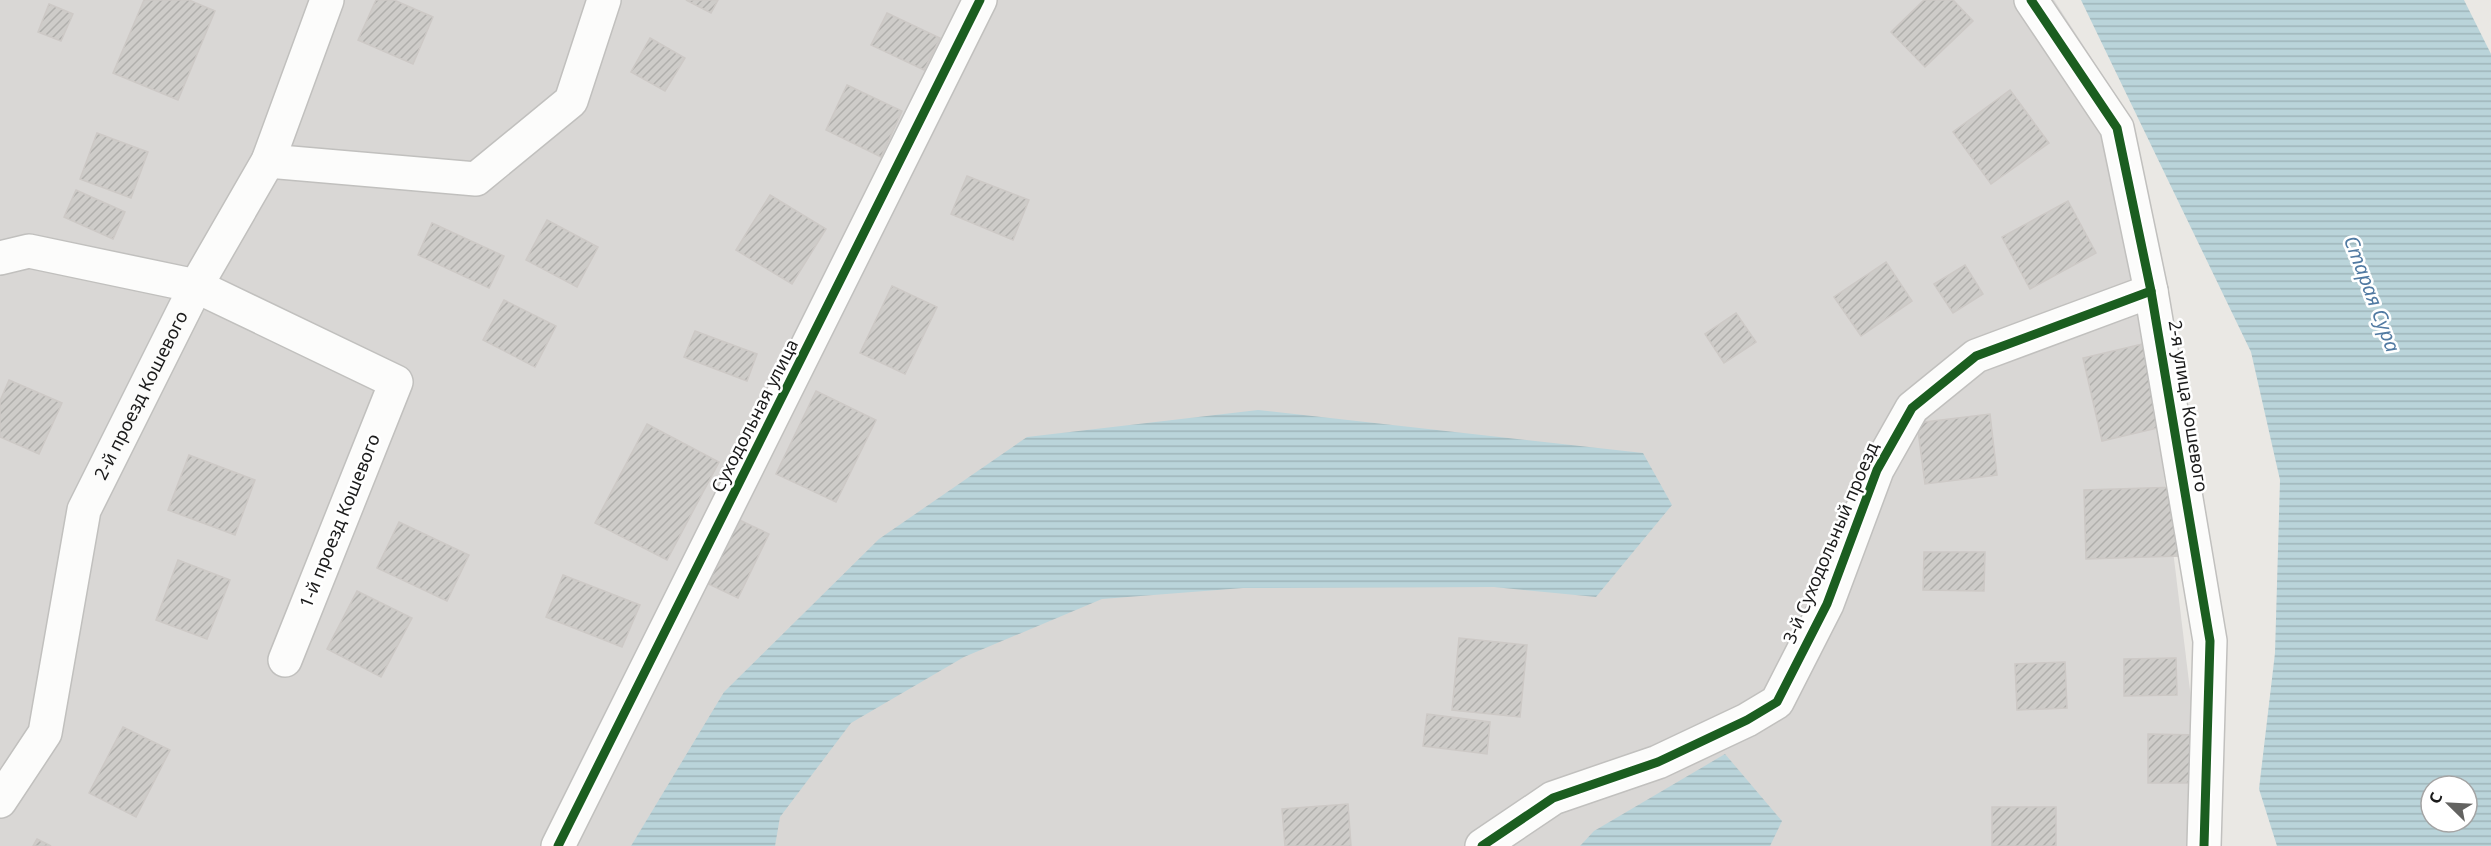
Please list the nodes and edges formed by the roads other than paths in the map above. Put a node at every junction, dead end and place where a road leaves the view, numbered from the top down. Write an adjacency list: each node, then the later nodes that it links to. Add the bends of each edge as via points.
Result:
1 (327, 0): 5 (street, 2-й проезд Кошевого)
2 (604, 0): 5 (street, via 571,101 476,179)
3 (980, 0): 11 (street, Суходольная улица)
4 (2031, 0): 8 (street, 2-я улица Кошевого, via 2116,128)
5 (268, 161): 7 (street, 2-й проезд Кошевого)
6 (0, 258): 7 (street, via 29,251)
7 (196, 286): 9 (street, 1-й проезд Кошевого, via 396,382); 10 (street, 2-й проезд Кошевого, via 84,510 45,733)
8 (2151, 291): 12 (street, 3-й Суходольный проезд, via 1976,356 1912,408 1877,470 1827,604 1777,702 1658,762 1553,798); 13 (street, 2-я улица Кошевого, via 2210,641)
9 (285, 660)
10 (0, 801)
11 (558, 846)
12 (1482, 846)
13 (2204, 846)

